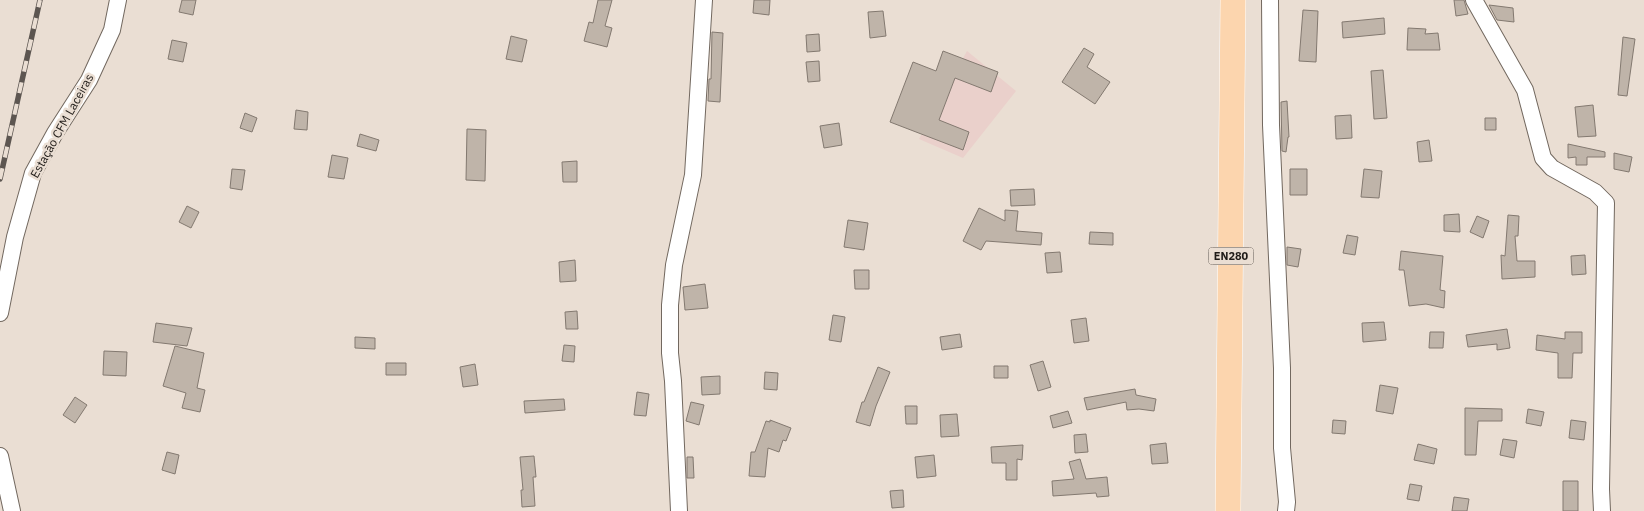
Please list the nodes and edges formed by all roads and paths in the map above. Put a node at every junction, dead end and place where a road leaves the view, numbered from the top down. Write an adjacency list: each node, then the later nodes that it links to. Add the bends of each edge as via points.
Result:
1 (118, 0): 6 (street, Estação CFM Laceiras, via 112,30 88,80 33,174 15,237)
2 (704, 0): 9 (street, via 693,175 674,265 670,306)
3 (1233, 0): 10 (main road, EN280)
4 (1270, 0): 11 (street, via 1271,125)
5 (1474, 0): 12 (street, via 1525,90 1543,158 1552,168 1596,192 1606,203)
6 (0, 313)
7 (0, 456): 8 (street)
8 (12, 511)
9 (679, 511)
10 (1228, 511)
11 (1286, 511)
12 (1602, 511)

